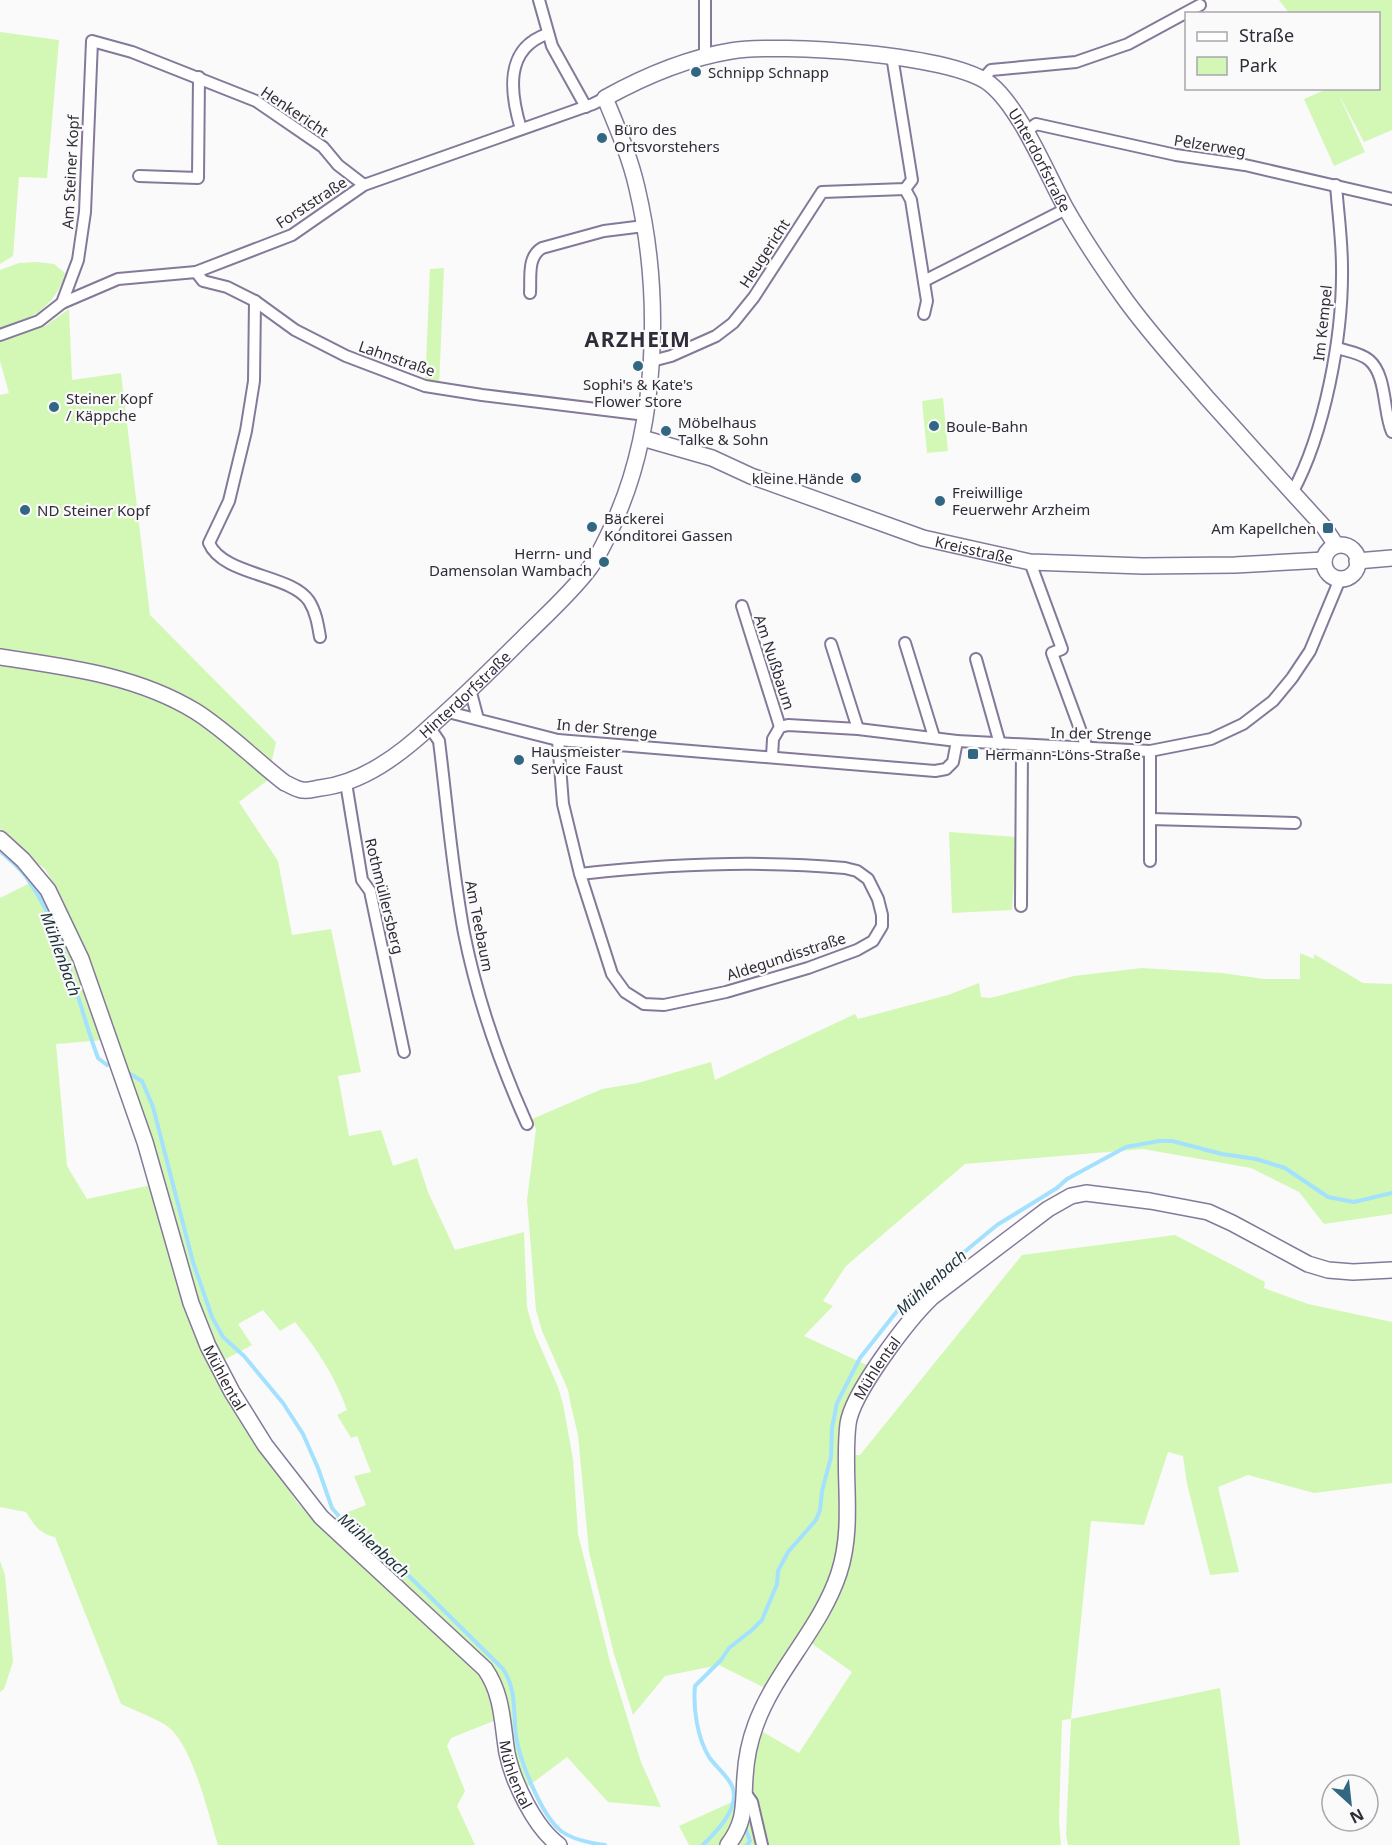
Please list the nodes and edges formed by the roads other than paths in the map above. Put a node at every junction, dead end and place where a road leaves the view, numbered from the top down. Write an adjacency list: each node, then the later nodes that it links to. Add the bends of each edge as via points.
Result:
1 (539, 0): 6 (street)
2 (705, 0): 9 (street)
3 (1200, 4): 5 (street)
4 (1185, 12): 11 (street, via 1128,44 1076,62 992,70)
5 (1186, 12)
6 (548, 34): 13 (street); 14 (street, via 526,47 515,62 515,100)
7 (92, 41): 10 (street, Henkericht); 27 (street, Am Steiner Kopf, via 85,212 78,260)
8 (892, 56): 9 (street, Unterdorfstraße, via 768,48 729,51); 11 (street, Unterdorfstraße, via 954,68); 19 (street, via 912,180)
9 (705, 58): 12 (street, Unterdorfstraße, via 668,69)
10 (199, 77): 16 (street, via 198,178); 17 (street, Henkericht, via 256,100 323,147 338,165)
11 (982, 80): 15 (street, Unterdorfstraße, via 1004,99)
12 (605, 98): 13 (street, Forststraße); 22 (street, Hinterdorfstraße, via 632,168)
13 (586, 107): 14 (street, Forststraße)
14 (521, 129): 17 (street, Forststraße)
15 (1026, 132): 18 (street, Pelzerweg, via 1036,124); 21 (street, Unterdorfstraße)
16 (139, 176)
17 (364, 185): 23 (street, Forststraße, via 292,236)
18 (1336, 185): 20 (street, Pelzerweg); 30 (street, Im Kempel, via 1342,267)
19 (905, 189): 24 (street, via 911,200); 31 (street, Heugericht, via 822,192 733,323 716,336)
20 (1392, 199)
21 (1066, 209): 24 (street); 35 (street, Unterdorfstraße, via 1154,337)
22 (644, 226): 25 (street, via 597,232 542,248 531,261); 31 (street, Hinterdorfstraße, via 651,286)
23 (196, 272): 26 (street, Lahnstraße, via 203,281 227,287); 27 (street, Forststraße, via 124,277)
24 (924, 281): 28 (street)
25 (530, 293)
26 (255, 301): 32 (street, Lahnstraße, via 295,330 346,356 425,386); 43 (street, via 254,381 246,430 229,501 209,543 213,553 225,561 308,599)
27 (62, 303): 29 (street, Forststraße, via 39,321)
28 (924, 314)
29 (0, 334)
30 (1337, 348): 33 (street, via 1367,358 1372,364 1379,376); 35 (street, Im Kempel, via 1313,442)
31 (652, 361): 32 (street, Hinterdorfstraße)
32 (646, 415): 34 (street, Hinterdorfstraße)
33 (1392, 432)
34 (642, 438): 40 (street, Kreisstraße, via 712,458 751,476 923,538); 48 (street, Hinterdorfstraße, via 621,509 591,567)
35 (1292, 493): 36 (street, Unterdorfstraße)
36 (1336, 545): 38 (street); 39 (street, via 1350,548)
37 (1392, 558): 39 (street)
38 (1324, 560): 40 (street, Kreisstraße, via 1236,566); 41 (street, via 1328,573)
39 (1357, 561): 41 (street, via 1350,575)
40 (1030, 562): 59 (street, via 1062,649 1052,652)
41 (1340, 579): 60 (street, In der Strenge, via 1310,651 1273,701 1243,724 1211,739)
42 (742, 606): 51 (street, Am Nußbaum)
43 (320, 637)
44 (905, 643): 54 (street)
45 (831, 644): 53 (street)
46 (0, 657): 62 (street, Hinterdorfstraße, via 84,669 162,694 195,711 285,783 302,790)
47 (976, 659): 57 (street)
48 (470, 688): 49 (street, Hinterdorfstraße); 50 (street)
49 (448, 712): 50 (street, In der Strenge); 52 (street, Hinterdorfstraße)
50 (478, 719): 55 (street, In der Strenge)
51 (780, 727): 53 (street, In der Strenge); 61 (street, via 773,739)
52 (430, 728): 62 (street, Hinterdorfstraße, via 404,750); 70 (street, Am Teebaum, via 440,741 455,875 469,954 508,1081)
53 (858, 729): 54 (street, In der Strenge)
54 (934, 737): 56 (street, In der Strenge)
55 (558, 740): 61 (street, In der Strenge); 67 (street, Aldegundisstraße, via 563,804)
56 (957, 741): 57 (street, In der Strenge); 61 (street, In der Strenge, via 953,762 946,769 935,771)
57 (1000, 744): 58 (street, In der Strenge)
58 (1022, 746): 59 (street, In der Strenge); 68 (street)
59 (1087, 748): 60 (street, In der Strenge)
60 (1150, 750): 63 (street)
61 (772, 757)
62 (346, 783): 69 (street, Rothmüllersberg, via 362,880 370,891)
63 (1150, 819): 64 (street); 66 (street)
64 (1295, 823)
65 (0, 839): 73 (street, Mühlental, via 48,890 81,959 145,1142 191,1303 228,1385 265,1445 321,1517 485,1669 499,1698 512,1772 539,1825)
66 (1150, 861)
67 (580, 873): 67 (street, Aldegundisstraße, via 612,974 625,992 644,1004 664,1005 726,992 808,968 873,941 882,926 878,899 868,879 846,868 723,863)
68 (1021, 906)
69 (404, 1052)
70 (527, 1124)
71 (1392, 1270): 72 (street, Mühlental, via 1328,1270 1308,1264 1198,1209 1086,1193 1071,1196 1048,1209 932,1297 865,1384 851,1410 847,1437 847,1524 840,1572 824,1609 756,1724 746,1767)
72 (745, 1792): 74 (street, Mühlental, via 741,1821); 75 (street, Mühlental, via 752,1802)
73 (559, 1845)
74 (728, 1845)
75 (762, 1845)

